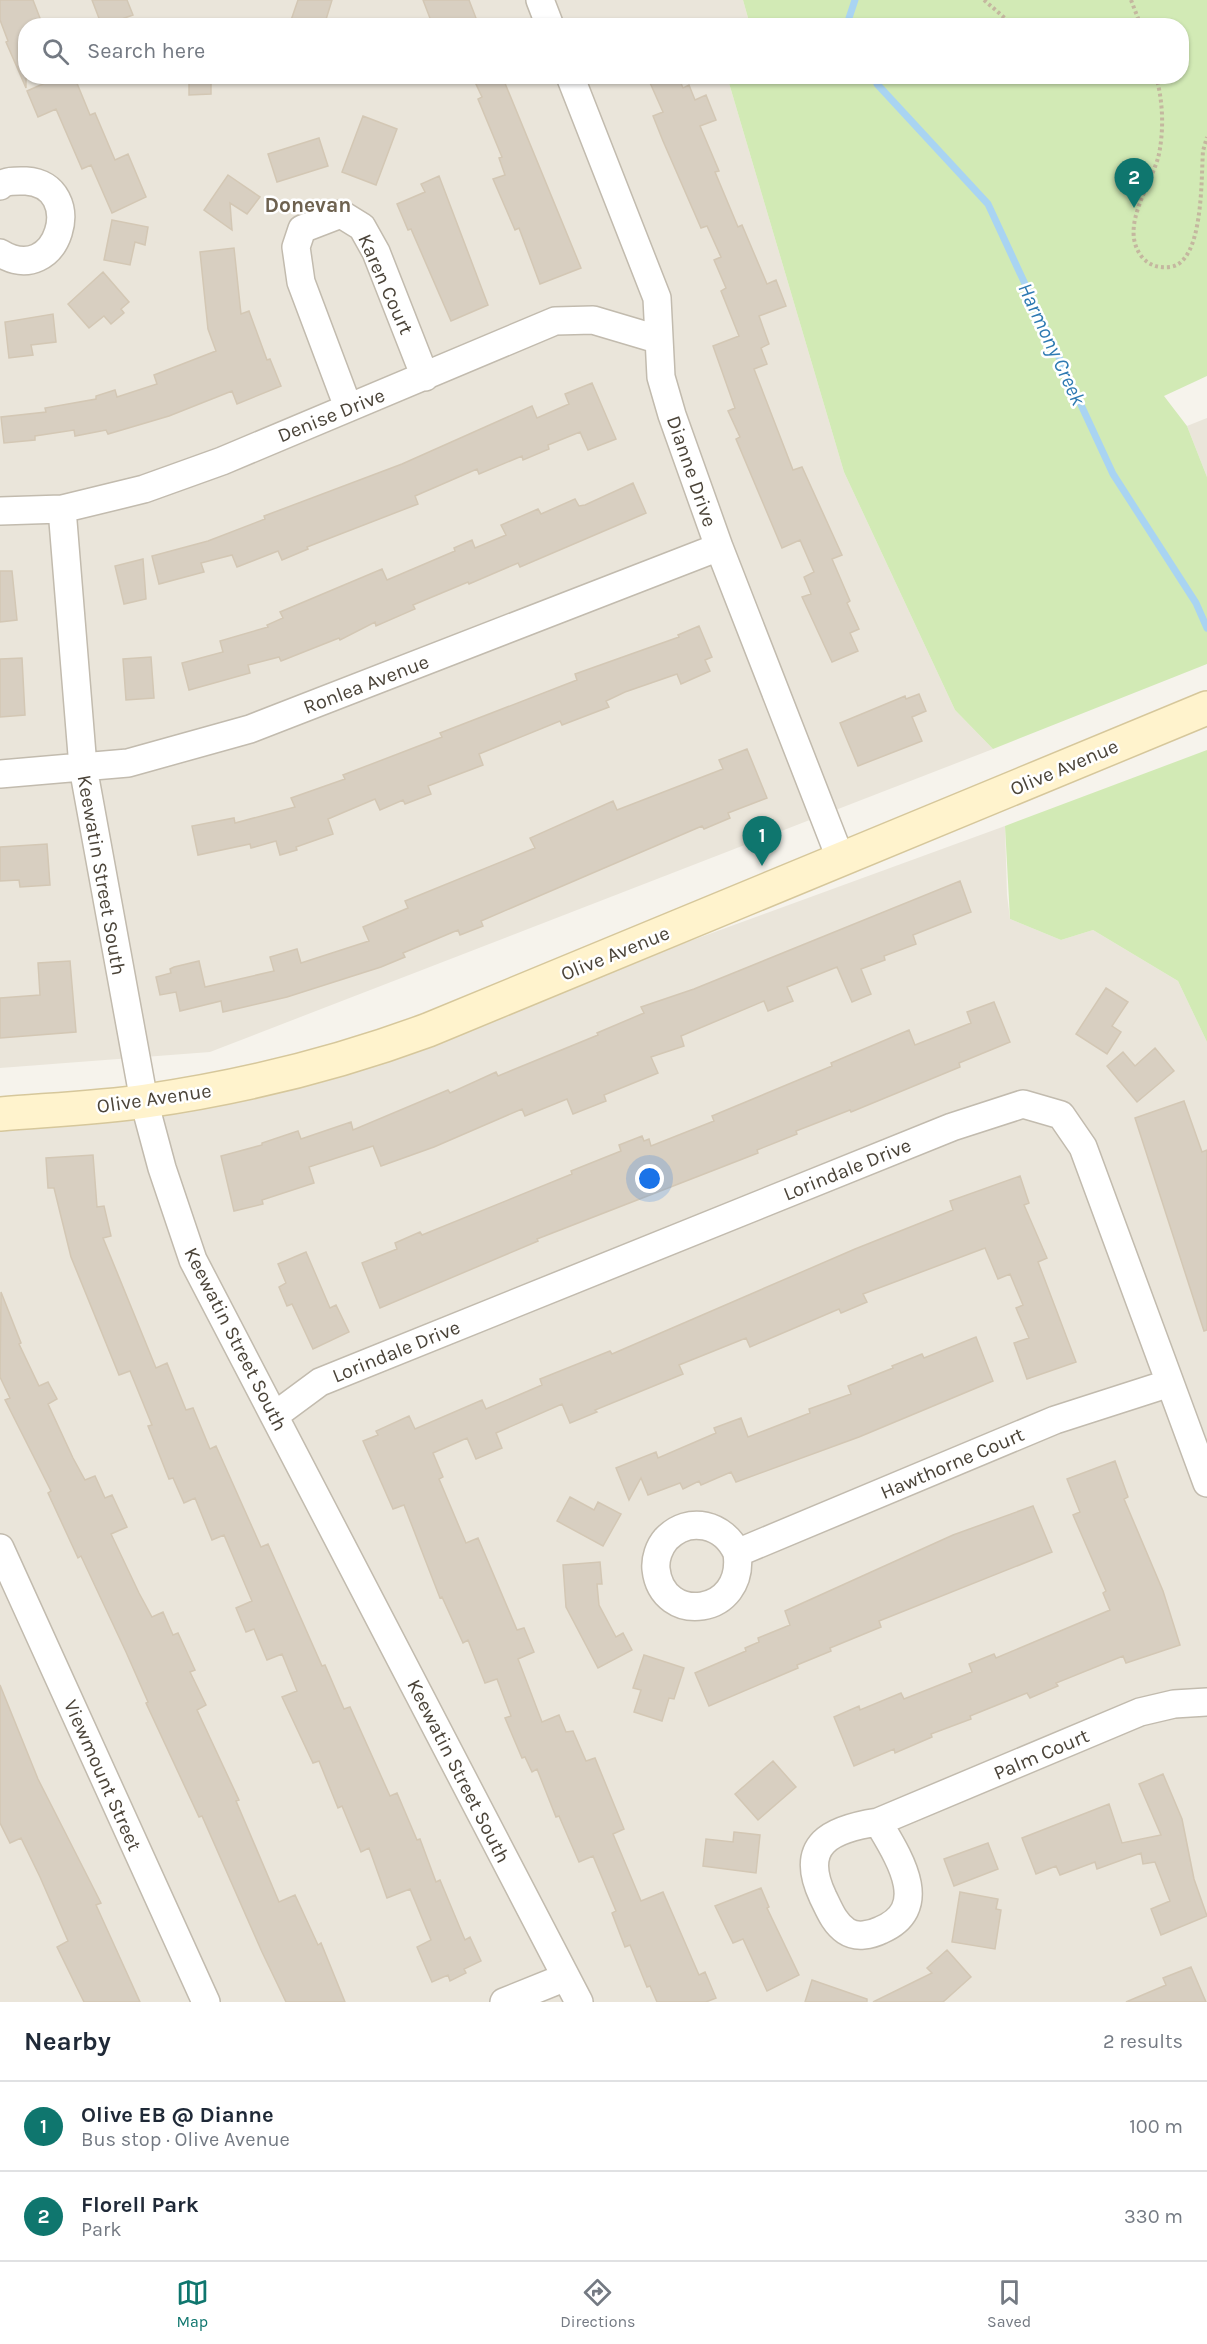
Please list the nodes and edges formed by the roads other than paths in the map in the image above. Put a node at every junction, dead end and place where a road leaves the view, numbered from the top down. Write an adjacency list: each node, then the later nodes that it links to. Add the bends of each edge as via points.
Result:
1 (540, 0): 2 (street)
2 (547, 18)
3 (573, 84): 6 (street, Dianne Drive, via 657,298)
4 (1, 181): 5 (street, via 30,181 43,186 60,207 62,220 54,245 44,254 20,260)
5 (0, 253)
6 (657, 339): 7 (street, Denise Drive, via 592,320 555,321); 11 (street, Dianne Drive, via 661,377 672,415)
7 (425, 377): 8 (street, Denise Drive); 8 (street, Karen Court, via 376,252 362,227 341,214 302,229 296,247 301,282)
8 (348, 407): 9 (street, Denise Drive, via 144,489)
9 (62, 509): 10 (street, Denise Drive); 13 (street, Keewatin Street South)
10 (0, 511)
11 (719, 547): 13 (street, Ronlea Avenue, via 250,729 128,763); 15 (street, Dianne Drive)
12 (1207, 708): 15 (main road, Olive Avenue)
13 (83, 767): 14 (street, Ronlea Avenue); 16 (street, Keewatin Street South)
14 (0, 774)
15 (841, 860): 16 (main road, Olive Avenue, via 390,1044 286,1075)
16 (144, 1101): 17 (main road, Olive Avenue); 19 (street, Keewatin Street South, via 193,1260)
17 (0, 1114)
18 (1170, 1383): 19 (street, Lorindale Drive, via 1083,1147 1061,1115 1023,1104 952,1126 320,1382); 20 (street, Lorindale Drive); 22 (street, Hawthorne Court, via 1055,1420)
19 (274, 1416): 25 (street, Keewatin Street South)
20 (1207, 1483)
21 (0, 1548): 26 (street, Viewmount Street)
22 (737, 1553)
23 (1207, 1702): 24 (street, Palm Court, via 1140,1712)
24 (878, 1822)
25 (566, 1977): 27 (street); 28 (street, Keewatin Street South)
26 (206, 2002)
27 (504, 2002)
28 (579, 2002)

